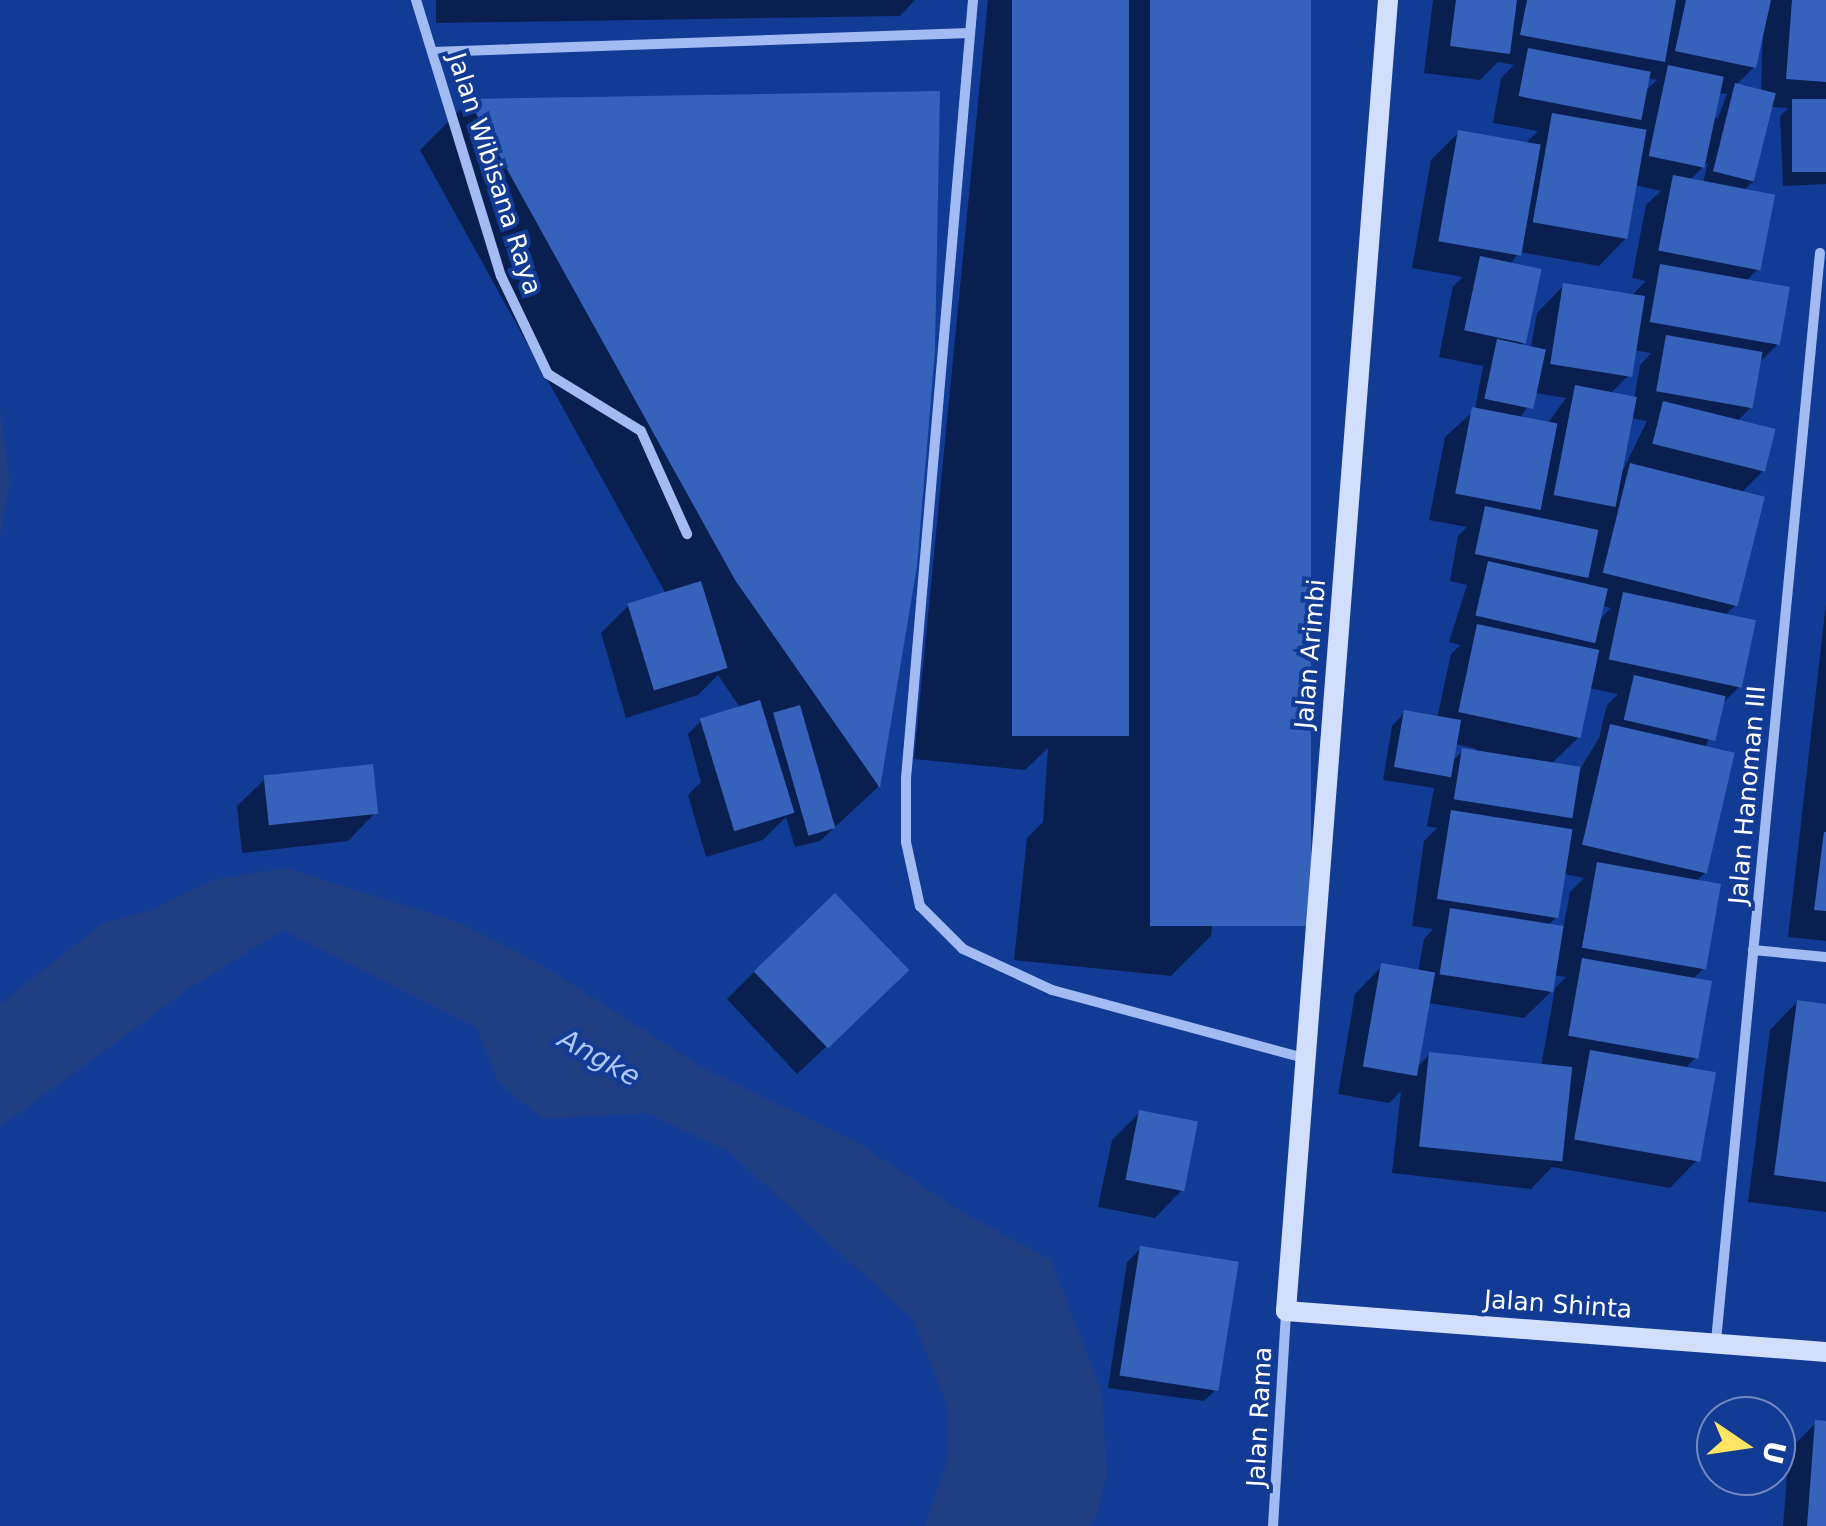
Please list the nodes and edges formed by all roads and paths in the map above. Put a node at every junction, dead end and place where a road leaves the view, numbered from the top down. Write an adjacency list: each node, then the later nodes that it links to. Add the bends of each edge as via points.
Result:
1 (416, 0): 5 (street, Jalan Wibisana Raya)
2 (972, 0): 4 (street)
3 (1388, 0): 12 (street, Jalan Arimbi)
4 (970, 33): 5 (street); 12 (street, via 906,778 906,842 920,906 963,950 1052,990)
5 (433, 52): 9 (street, Jalan Wibisana Raya, via 502,276 548,374 641,431)
6 (1820, 253): 7 (street, Jalan Hanoman III)
7 (1809, 362): 8 (street); 10 (street, Jalan Hanoman III)
8 (1826, 364)
9 (687, 534)
10 (1753, 950): 11 (street); 14 (street, Jalan Hanoman III)
11 (1826, 957)
12 (1304, 1058): 13 (street, Jalan Arimbi)
13 (1286, 1311): 14 (street, Jalan Shinta); 16 (street, Jalan Rama)
14 (1716, 1340): 15 (street, Jalan Shinta)
15 (1826, 1352)
16 (1273, 1526)

